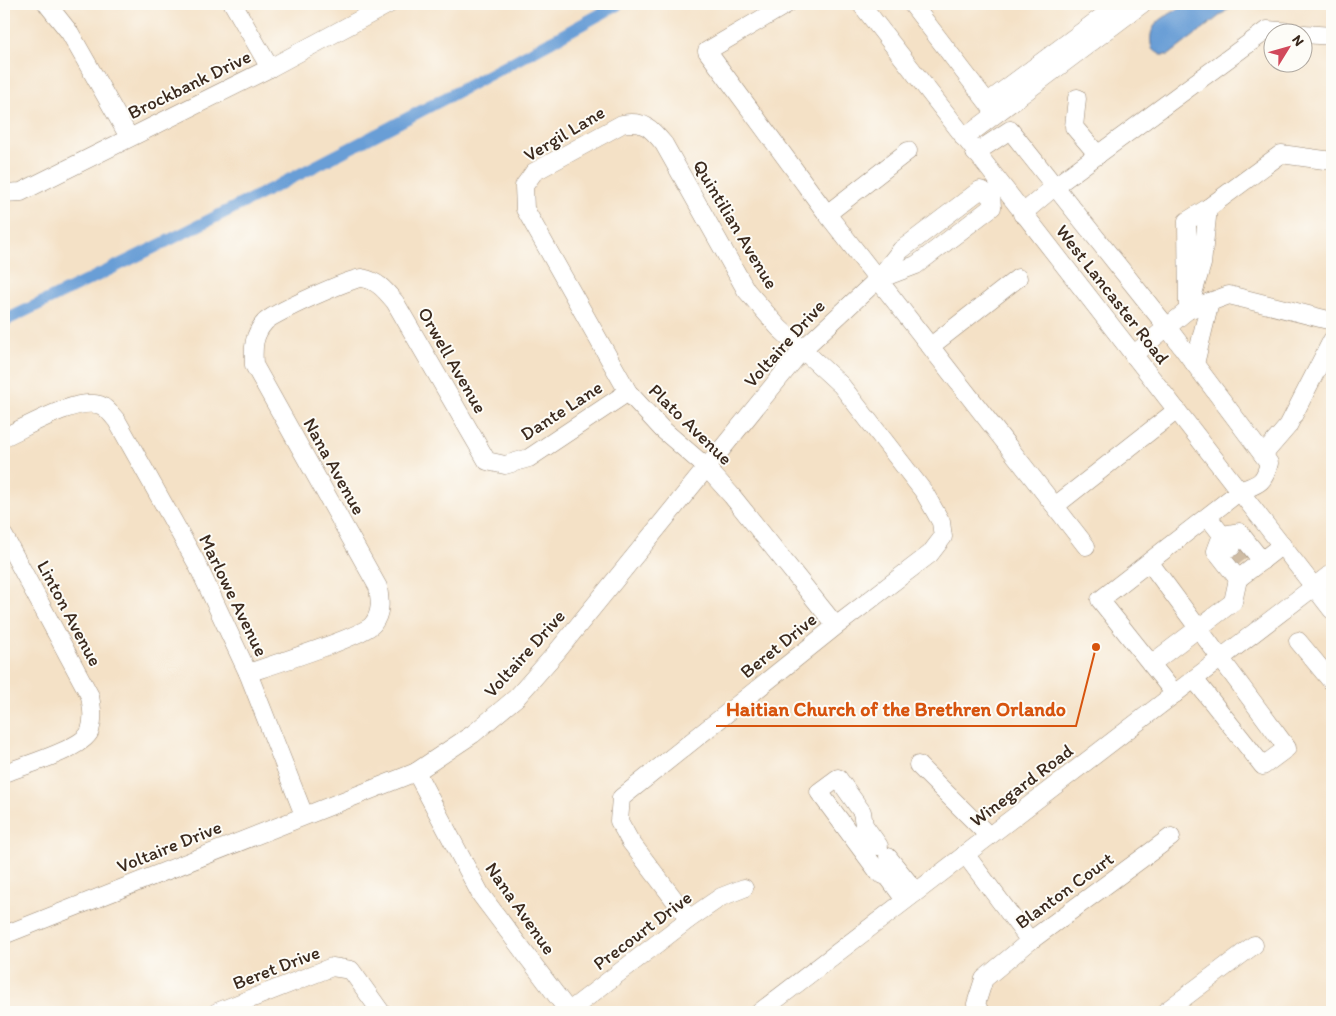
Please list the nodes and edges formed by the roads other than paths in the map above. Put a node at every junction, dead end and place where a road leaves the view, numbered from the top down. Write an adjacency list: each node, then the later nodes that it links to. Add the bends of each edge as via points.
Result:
1 (47, 4): 16 (street, via 70,33)
2 (233, 4): 12 (street)
3 (389, 4): 12 (street, Brockbank Drive)
4 (787, 4): 26 (street, via 707,51)
5 (861, 4): 17 (street, West Lancaster Road)
6 (912, 4): 14 (street)
7 (1118, 4): 14 (street)
8 (1142, 4): 14 (street)
9 (1264, 32): 20 (street)
10 (1314, 35): 11 (street)
11 (1332, 36)
12 (270, 68): 16 (street, Brockbank Drive)
13 (1077, 98): 20 (street, via 1074,127)
14 (992, 108): 17 (street)
15 (651, 128): 25 (street, Vergil Lane, via 635,121 622,124 534,172 524,186); 37 (street, Quintilian Avenue, via 664,144 746,290 779,328)
16 (129, 137): 24 (street, Brockbank Drive, via 21,192)
17 (964, 138): 19 (street, West Lancaster Road)
18 (908, 151): 26 (street)
19 (975, 153): 22 (street, via 1010,130); 23 (street, West Lancaster Road)
20 (1098, 155): 22 (street)
21 (1332, 161): 31 (street, via 1281,154 1208,208 1202,264)
22 (1054, 187): 27 (street); 33 (street)
23 (996, 191): 27 (street, West Lancaster Road); 29 (street, Voltaire Drive, via 980,190 930,227 901,250)
24 (4, 193)
25 (525, 209): 40 (street, Plato Avenue)
26 (828, 214): 29 (street)
27 (1022, 214): 38 (street, West Lancaster Road)
28 (1018, 278): 36 (street)
29 (878, 279): 36 (street); 37 (street, Voltaire Drive)
30 (1210, 302): 31 (street); 32 (street, via 1229,295); 39 (street)
31 (1188, 310): 33 (street)
32 (1332, 320)
33 (1167, 327): 38 (street); 39 (street)
34 (1332, 340): 43 (street, via 1288,426)
35 (252, 345): 44 (street, Orwell Avenue, via 266,320 344,282 360,278 378,282 395,302); 63 (street, Nana Avenue, via 254,365 378,587 381,608 373,624 353,636)
36 (931, 346): 47 (street)
37 (803, 349): 45 (street, Voltaire Drive); 49 (street, Quintilian Avenue, via 842,385 924,492)
38 (1133, 354): 41 (street, West Lancaster Road)
39 (1195, 364): 43 (street)
40 (628, 392): 44 (street, Dante Lane, via 529,458 505,465); 45 (street, Plato Avenue, via 662,429)
41 (1177, 410): 46 (street, West Lancaster Road); 47 (street)
42 (4, 437): 63 (street, Marlowe Avenue, via 70,407 85,403 102,405 117,421 196,562)
43 (1263, 455): 46 (street, via 1270,463 1267,475 1261,483)
44 (487, 461)
45 (706, 467): 58 (street, Plato Avenue); 68 (street, Voltaire Drive, via 517,697 472,734)
46 (1240, 491): 48 (street); 52 (street, West Lancaster Road)
47 (1055, 506): 51 (street)
48 (1208, 517): 53 (street); 54 (street)
49 (941, 522): 58 (street, Beret Drive, via 943,537 930,554)
50 (4, 536): 69 (street, Linton Avenue, via 90,696 93,712 90,732 74,746)
51 (1086, 546)
52 (1282, 546): 53 (street); 56 (street, West Lancaster Road)
53 (1241, 559): 59 (street, via 1232,602)
54 (1150, 563): 59 (street); 62 (street, via 1100,600)
55 (1332, 573): 56 (street, Winegard Road)
56 (1315, 587): 57 (street, West Lancaster Road); 61 (street, Winegard Road)
57 (1332, 610)
58 (836, 626): 76 (street, Beret Drive, via 621,798 619,821 630,841)
59 (1199, 627): 61 (street); 62 (street)
60 (1298, 641): 65 (street)
61 (1222, 658): 64 (street, Winegard Road); 64 (street, via 1287,748 1263,766)
62 (1151, 664): 66 (street)
63 (248, 673): 70 (street, Marlowe Avenue)
64 (1194, 679): 66 (street, Winegard Road)
65 (1332, 682)
66 (1175, 694): 71 (street, Winegard Road)
67 (918, 765): 71 (street)
68 (416, 772): 70 (street, Voltaire Drive); 82 (street, Nana Avenue, via 481,895)
69 (4, 773)
70 (304, 815): 77 (street, Voltaire Drive)
71 (989, 836): 73 (street, Winegard Road)
72 (1171, 837): 78 (street, Blanton Court)
73 (965, 854): 75 (street, Winegard Road); 78 (street)
74 (744, 888): 76 (street, Precourt Drive, via 721,897)
75 (911, 896): 75 (street, via 864,825 862,812 838,778 819,792 879,873); 83 (street, Winegard Road)
76 (689, 919): 82 (street, Precourt Drive)
77 (4, 935)
78 (1030, 941): 84 (street, Blanton Court, via 984,979 976,1004)
79 (1254, 945): 85 (street)
80 (218, 1012): 81 (street, Beret Drive, via 332,967 351,970)
81 (381, 1012)
82 (569, 1012)
83 (760, 1012)
84 (980, 1012)
85 (1165, 1012)

